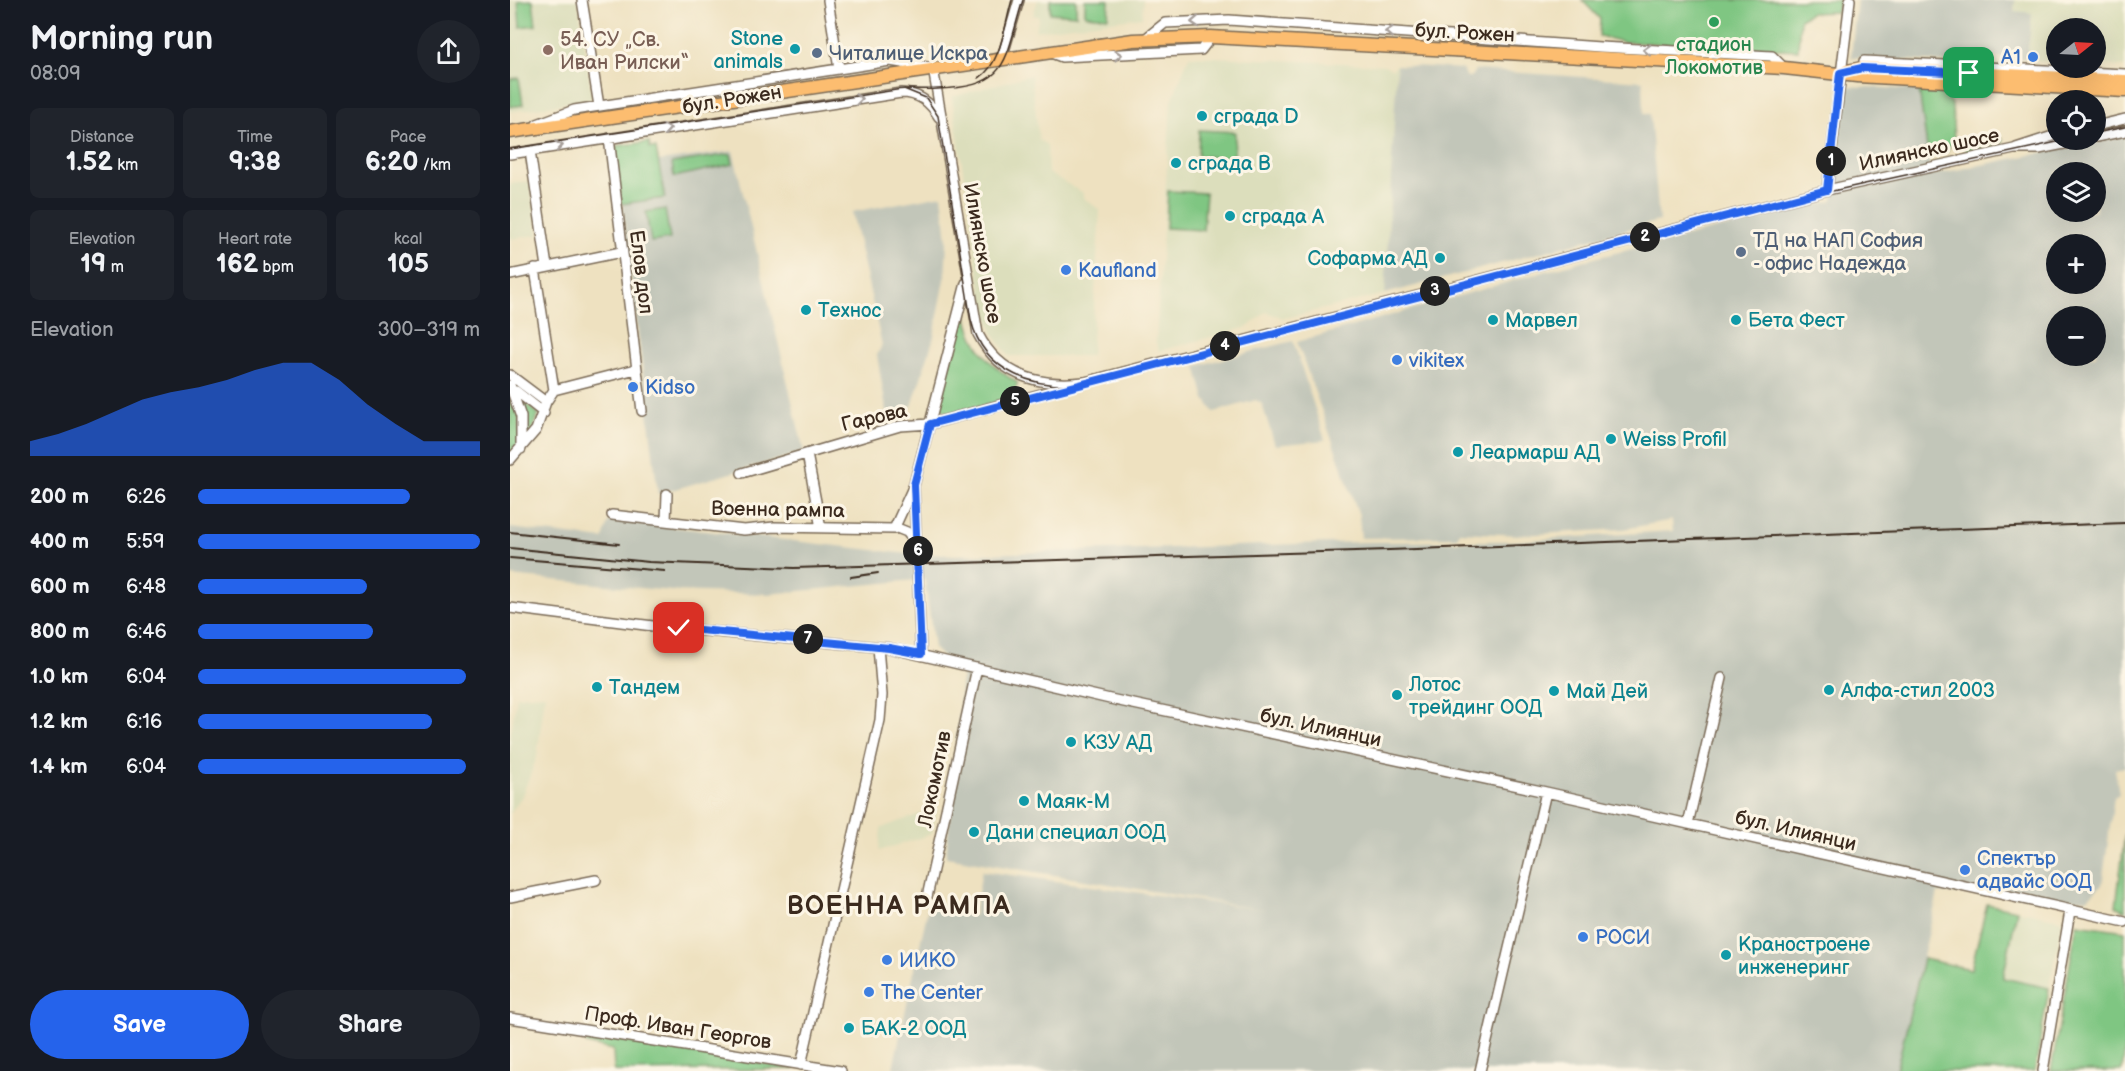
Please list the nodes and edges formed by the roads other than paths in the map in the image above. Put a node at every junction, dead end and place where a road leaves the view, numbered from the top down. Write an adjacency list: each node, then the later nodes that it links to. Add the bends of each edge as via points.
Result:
1 (582, 0): 17 (street)
2 (828, 0): 12 (street)
3 (1019, 0): 8 (street)
4 (1850, 0): 13 (street)
5 (1211, 37): 6 (main road, бул. Рожен); 7 (street, бул. Рожен, one-way to 5, via 1062,57 1201,50); 11 (main road, бул. Рожен)
6 (1145, 39): 7 (main road, бул. Рожен); 11 (street, бул. Рожен, one-way to 6, via 1772,56 1229,20 1165,23)
7 (1048, 52): 8 (main road, бул. Рожен)
8 (1002, 58): 10 (main road, бул. Рожен)
9 (1863, 61): 14 (street)
10 (933, 68): 12 (street, бул. Рожен, via 890,61); 20 (street, Илиянско шосе); 21 (main road, бул. Рожен)
11 (1784, 68): 13 (main road, бул. Рожен)
12 (838, 69): 17 (street, бул. Рожен)
13 (1840, 73): 15 (main road, бул. Рожен, via 1862,68); 16 (main road, бул. Рожен); 30 (street)
14 (2125, 74)
15 (2125, 81)
16 (2125, 91)
17 (598, 106): 21 (street, бул. Рожен, via 574,110)
18 (2125, 119): 19 (street)
19 (2106, 124)
20 (943, 128): 25 (street, бул. Рожен, one-way to 20, via 901,93 915,94 926,101); 35 (street, Илиянско шосе)
21 (515, 131)
22 (2125, 131): 23 (street)
23 (2106, 135)
24 (2046, 137): 27 (street, Илиянско шосе)
25 (609, 138): 28 (street, бул. Рожен, one-way to 25); 31 (street, Елов дол)
26 (2046, 148): 27 (street, Илиянско шосе)
27 (2014, 149): 30 (street, Илиянско шосе)
28 (530, 151): 29 (street, бул. Рожен); 32 (street)
29 (510, 154)
30 (1827, 190): 38 (street, Илиянско шосе)
31 (621, 252): 32 (street); 36 (street, Елов дол)
32 (547, 267): 33 (street)
33 (535, 269): 34 (street); 40 (street)
34 (510, 275)
35 (967, 278): 38 (street, Илиянско шосе, via 978,334 1000,363 1016,374 1042,383); 44 (street)
36 (636, 369): 40 (street); 42 (street, Елов дол)
37 (510, 375): 41 (street)
38 (1085, 382): 44 (street, Гарова)
39 (510, 385): 43 (street); 45 (street, via 521,417)
40 (554, 390): 41 (street)
41 (546, 402): 43 (street)
42 (642, 411)
43 (544, 412): 45 (street)
44 (930, 424): 46 (street, Гарова, via 900,426); 49 (street)
45 (521, 450): 47 (street)
46 (807, 454): 48 (street, Гарова); 53 (street)
47 (510, 460)
48 (742, 473)
49 (914, 485): 54 (street); 55 (street)
50 (667, 494): 52 (street)
51 (612, 515): 52 (street, Военна рампа)
52 (666, 521): 53 (street, Военна рампа, via 744,530)
53 (821, 528): 54 (street, Военна рампа)
54 (893, 529): 55 (street, via 907,532)
55 (918, 546): 58 (street)
56 (510, 609): 57 (street, бул. Илиянци)
57 (878, 647): 58 (street, бул. Илиянци); 69 (street, via 880,720)
58 (921, 654): 59 (street, бул. Илиянци)
59 (976, 668): 61 (street, бул. Илиянци, via 1325,747); 65 (street, Локомотив)
60 (1722, 678): 62 (street)
61 (1546, 792): 62 (street, бул. Илиянци); 71 (street)
62 (1688, 825): 66 (street, бул. Илиянци)
63 (596, 880): 64 (street)
64 (510, 897)
65 (927, 897)
66 (2070, 911): 67 (street, бул. Илиянци); 72 (street)
67 (2123, 919)
68 (510, 1018): 69 (street, Проф. Иван Георгов)
69 (801, 1065): 70 (street, Проф. Иван Георгов)
70 (841, 1071)
71 (1480, 1071)
72 (2043, 1071)

